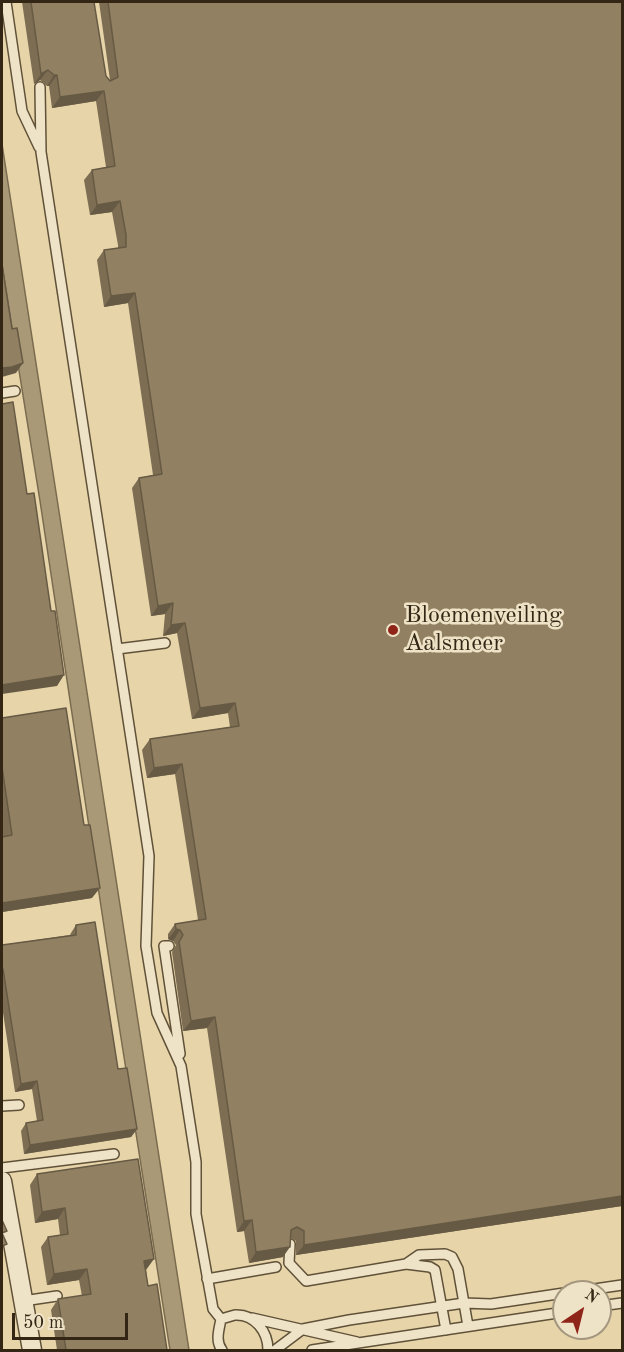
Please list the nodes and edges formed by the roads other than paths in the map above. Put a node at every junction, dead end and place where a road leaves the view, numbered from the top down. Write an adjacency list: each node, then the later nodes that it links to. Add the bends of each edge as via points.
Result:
1 (6, 2): 3 (lane, via 22,111)
2 (40, 87): 3 (lane)
3 (41, 152): 7 (lane)
4 (15, 391): 5 (lane)
5 (2, 393)
6 (165, 643): 7 (lane)
7 (117, 649): 9 (lane, via 149,856 146,946 157,1013)
8 (170, 946): 9 (lane, via 164,946)
9 (181, 1066): 18 (lane, via 196,1162 196,1214)
10 (18, 1105): 11 (lane)
11 (2, 1106)
12 (114, 1154): 13 (lane)
13 (2, 1168)
14 (2, 1181): 21 (street)
15 (290, 1244): 16 (lane, via 289,1263 306,1281)
16 (406, 1264): 22 (lane, via 419,1255 452,1257); 23 (lane, via 435,1270)
17 (276, 1267): 18 (lane)
18 (207, 1279): 26 (lane, via 213,1309)
19 (552, 1295): 22 (lane, via 491,1304)
20 (57, 1296): 21 (lane)
21 (23, 1301): 31 (street)
22 (464, 1303): 23 (lane); 27 (lane)
23 (441, 1307): 28 (lane); 29 (lane)
24 (552, 1314): 27 (lane)
25 (252, 1318): 26 (lane, via 236,1315); 28 (lane); 33 (lane, via 261,1329)
26 (221, 1319): 32 (lane, via 217,1335)
27 (468, 1326): 29 (lane)
28 (303, 1329): 30 (lane); 34 (lane)
29 (446, 1330): 30 (lane)
30 (365, 1344): 35 (lane)
31 (32, 1350)
32 (222, 1350)
33 (268, 1350)
34 (275, 1350)
35 (312, 1350)

